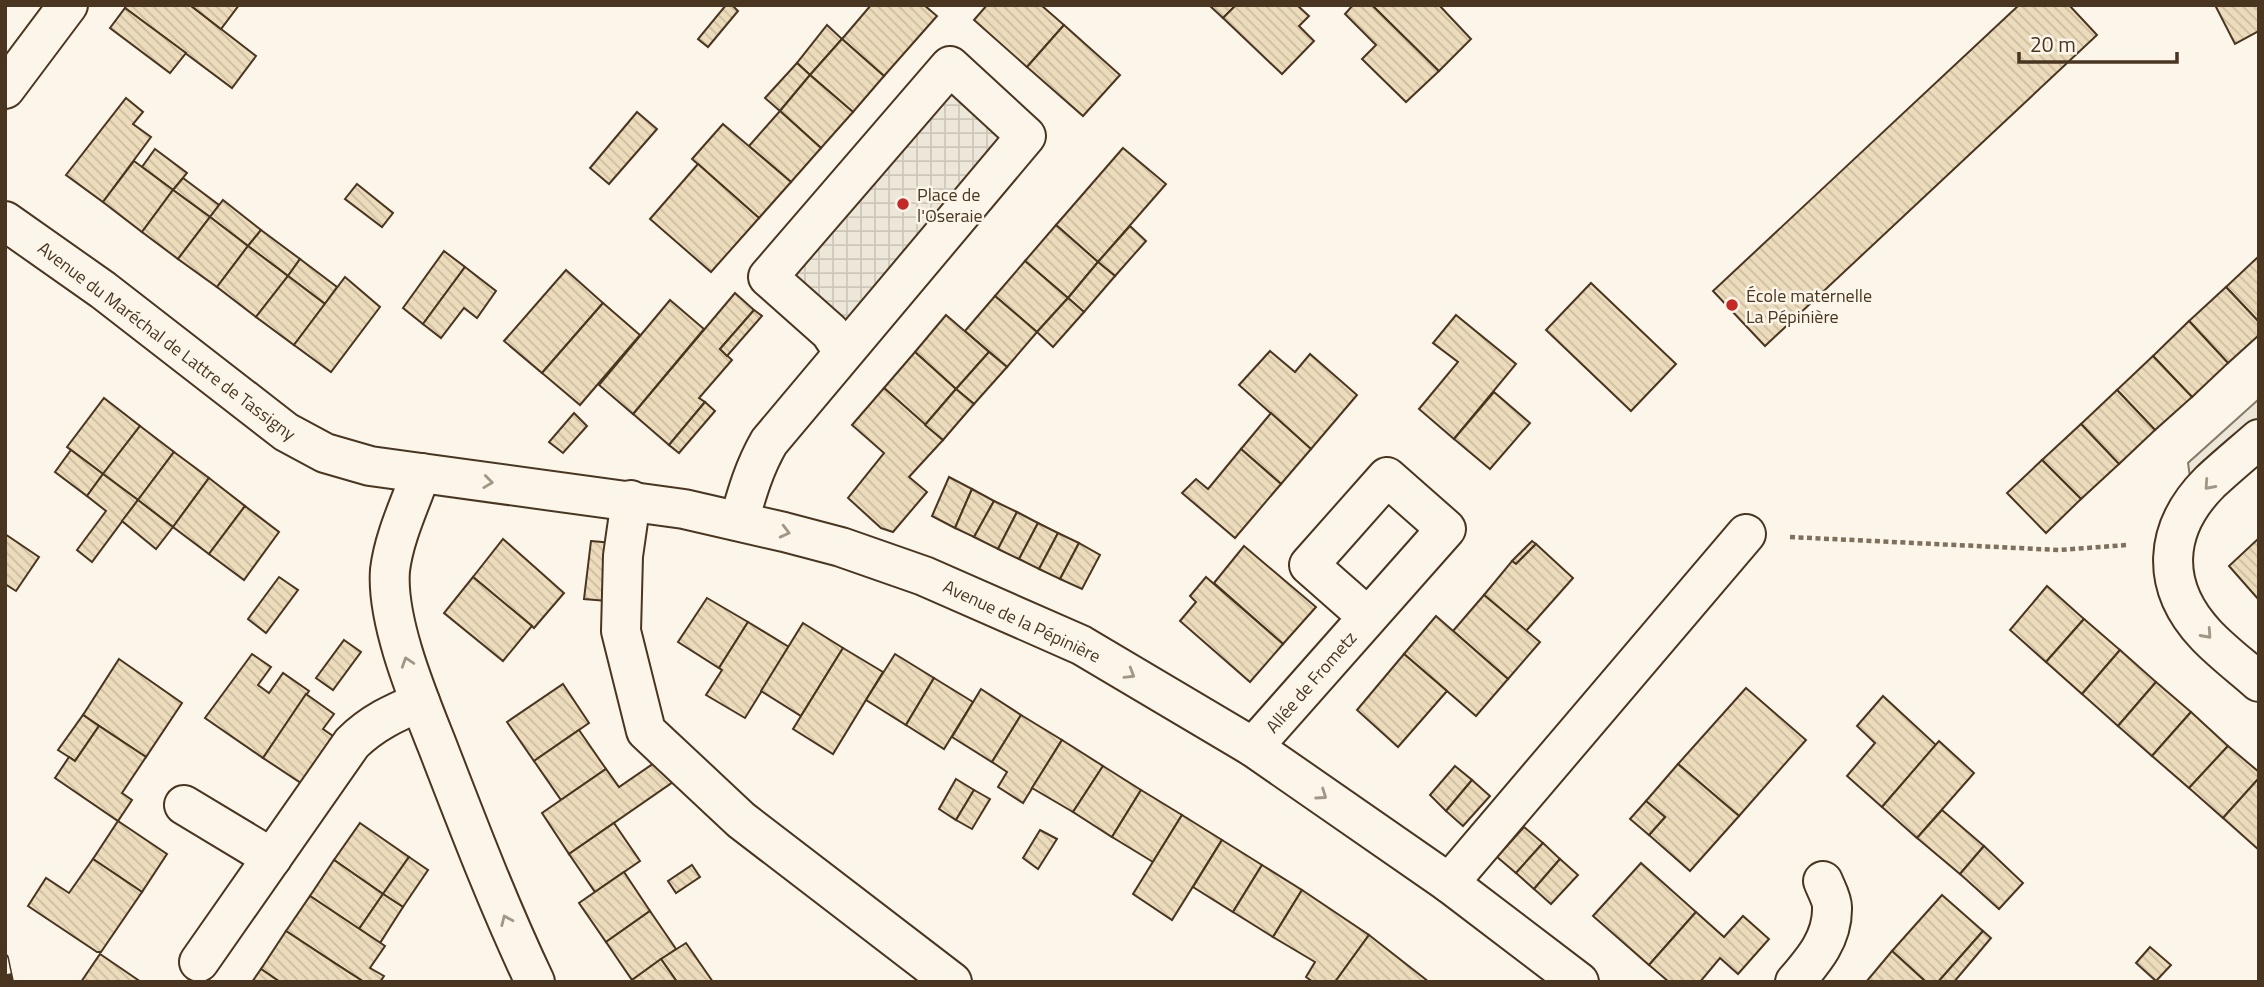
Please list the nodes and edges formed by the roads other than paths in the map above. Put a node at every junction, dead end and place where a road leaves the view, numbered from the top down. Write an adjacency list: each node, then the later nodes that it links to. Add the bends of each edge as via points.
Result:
1 (68, 5): 2 (street)
2 (5, 89)
3 (5, 221): 6 (street, Avenue du Maréchal de Lattre de Tassigny, via 103,290 286,432 346,460)
4 (843, 352): 4 (street, via 1026,136 950,66 768,276 830,332); 8 (street, via 769,442 750,481)
5 (2259, 439): 11 (street, one-way to 11, via 2208,484 2189,510 2173,559 2183,602 2205,634)
6 (421, 473): 7 (street, Avenue de la Pépinière, one-way to 7); 12 (street, one-way to 6, via 394,621 390,570)
7 (631, 500): 8 (street, Avenue de la Pépinière); 20 (street, via 623,556 621,631 646,731 740,820)
8 (739, 522): 13 (street, Avenue de la Pépinière, one-way to 13, via 841,547 924,576 1080,645)
9 (1746, 534): 17 (street)
10 (1368, 617): 13 (street, Allée de Frometz)
11 (2259, 682)
12 (420, 702): 15 (street, via 365,729); 19 (street, one-way to 12, via 481,861)
13 (1253, 747): 17 (street, Avenue de la Pépinière, one-way to 17)
14 (184, 805): 15 (street)
15 (272, 858): 18 (street)
16 (1823, 881): 22 (street, via 1833,905 1829,932 1818,955)
17 (1449, 883): 21 (street, Avenue de la Pépinière)
18 (199, 962)
19 (535, 982)
20 (952, 982)
21 (1579, 982)
22 (1795, 982)

